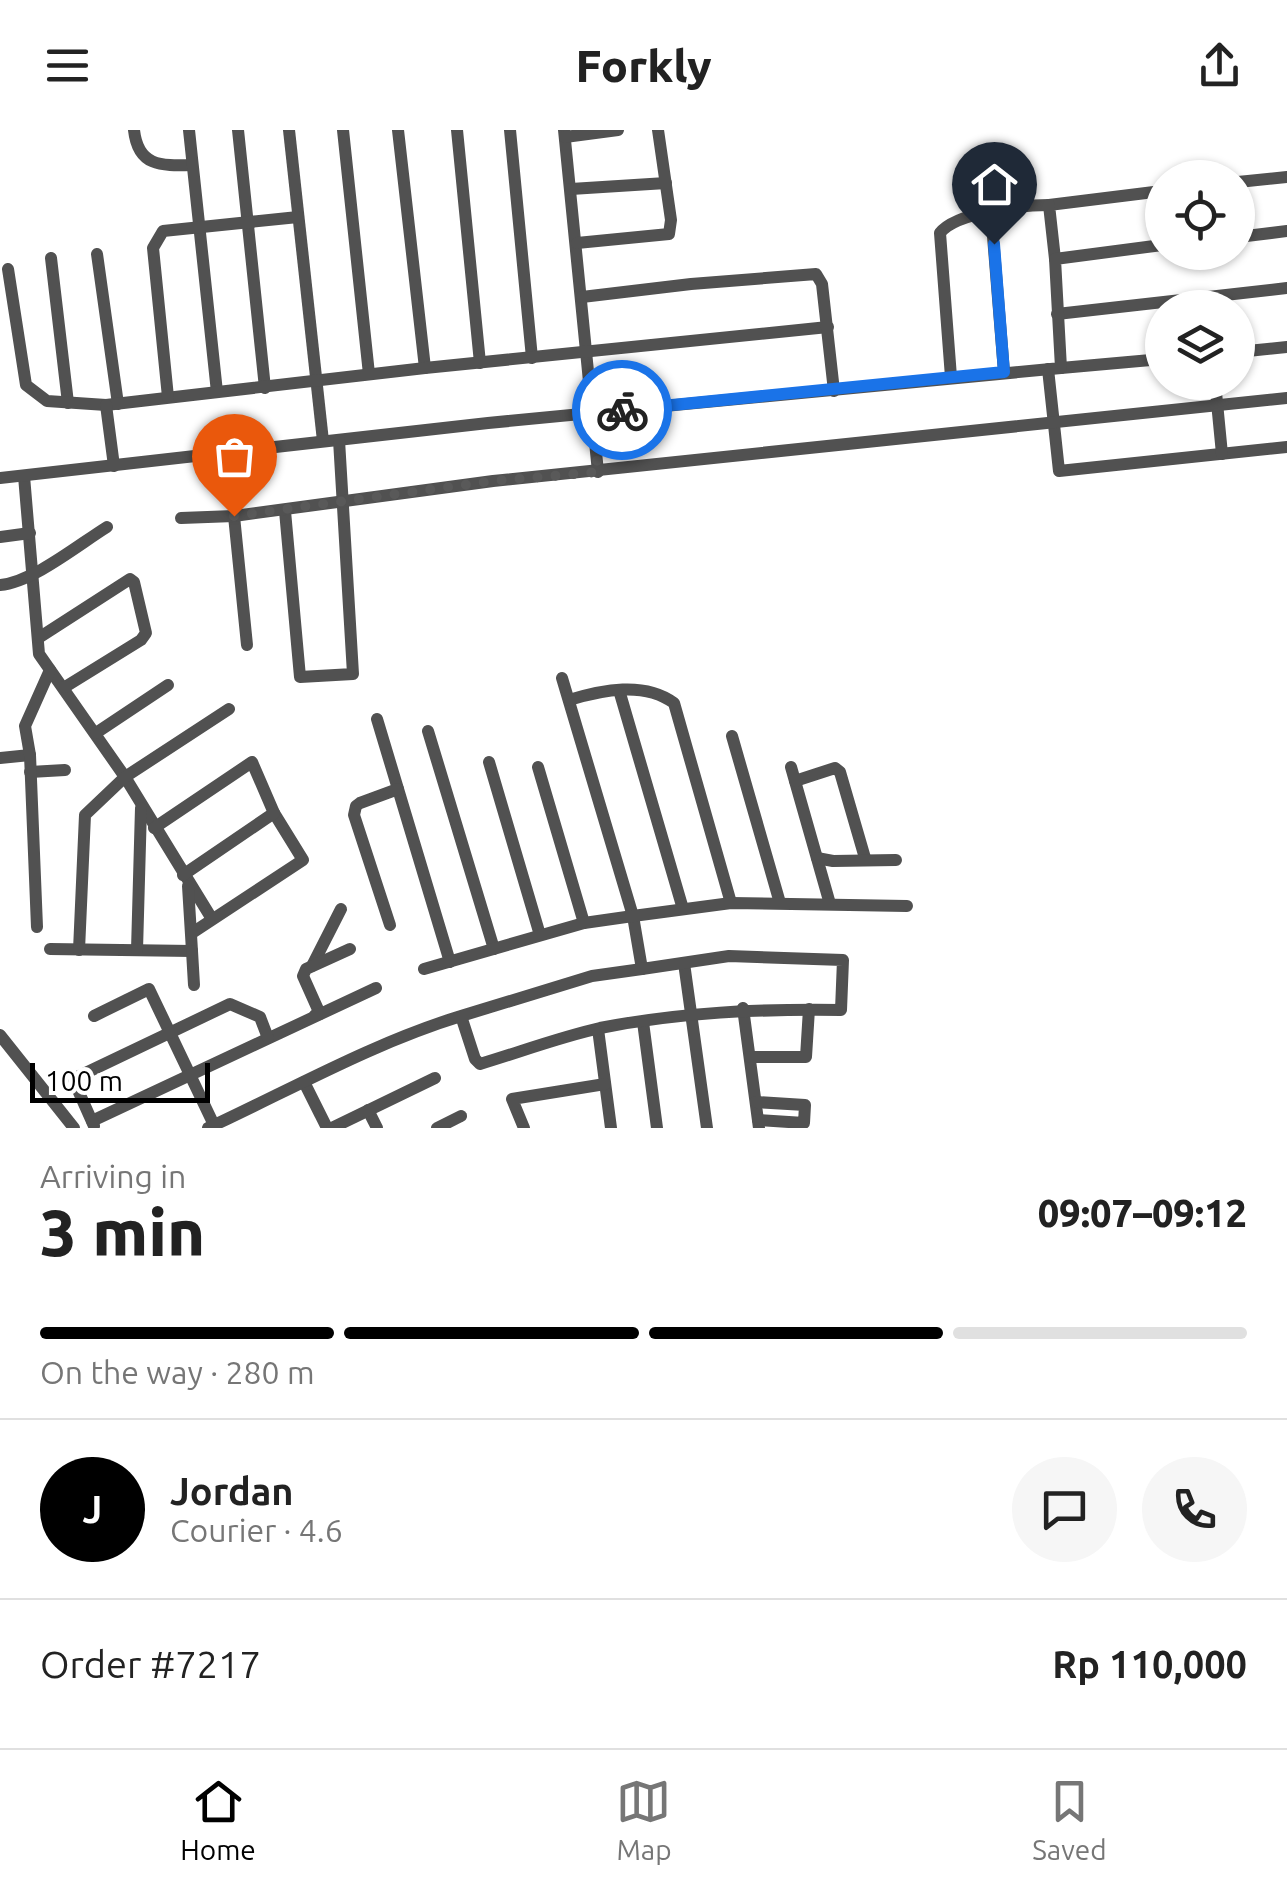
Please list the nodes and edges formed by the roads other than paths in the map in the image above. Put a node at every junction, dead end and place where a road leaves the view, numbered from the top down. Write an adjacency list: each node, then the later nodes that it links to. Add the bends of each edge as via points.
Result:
1 (134, 130): 12 (street, via 146,159)
2 (188, 130): 12 (street)
3 (238, 130): 21 (street)
4 (289, 130): 20 (street)
5 (343, 130): 44 (street)
6 (398, 130): 41 (street)
7 (456, 130): 40 (street)
8 (510, 130): 38 (street)
9 (618, 130): 11 (street)
10 (658, 130): 15 (street)
11 (565, 133): 16 (street)
12 (192, 165): 22 (street)
13 (1287, 176): 14 (street)
14 (1255, 180)
15 (666, 183): 16 (street); 25 (street, via 669,234)
16 (570, 190): 25 (street)
17 (1145, 193): 18 (street)
18 (1049, 205): 19 (street); 29 (street)
19 (992, 212): 43 (street); 45 (street, via 946,225 940,233)
20 (298, 216): 21 (street); 46 (street)
21 (248, 223): 22 (street); 47 (street)
22 (199, 228): 49 (street); 50 (street, via 163,232 153,248)
23 (1287, 231): 24 (street)
24 (1255, 234)
25 (577, 243): 32 (street)
26 (1145, 247): 29 (street)
27 (97, 254): 54 (street)
28 (51, 258): 53 (street)
29 (1055, 259): 33 (street)
30 (8, 269): 53 (street, via 23,380 40,398)
31 (1287, 288): 33 (street)
32 (582, 298): 34 (street, via 810,273 822,284); 37 (street)
33 (1057, 314): 42 (street)
34 (828, 328): 37 (street); 48 (street)
35 (1287, 347): 36 (street)
36 (1255, 350)
37 (586, 353): 38 (street); 56 (street)
38 (532, 358): 40 (street)
39 (1145, 360): 42 (street)
40 (480, 362): 41 (street)
41 (426, 368): 44 (street)
42 (1054, 368): 43 (street); 57 (street)
43 (1004, 372): 45 (street)
44 (369, 374): 46 (street)
45 (951, 377): 48 (street)
46 (318, 380): 47 (street); 59 (street)
47 (265, 388): 49 (street)
48 (834, 390): 56 (street)
49 (217, 392): 50 (street)
50 (168, 397): 54 (street)
51 (1287, 398): 55 (street)
52 (1217, 400): 55 (street)
53 (68, 404): 54 (street)
54 (112, 404): 62 (street)
55 (1218, 406): 57 (street); 61 (street)
56 (593, 413): 58 (street); 63 (street)
57 (1054, 424): 61 (street, via 1059,472); 63 (street)
58 (340, 440): 59 (street); 66 (street)
59 (324, 441): 62 (street)
60 (1287, 448): 61 (street)
61 (1222, 454)
62 (114, 466): 64 (street)
63 (598, 472): 66 (street)
64 (24, 476): 65 (street); 71 (street)
65 (0, 478)
66 (344, 501): 67 (street); 67 (street, via 350,675 300,678)
67 (285, 510): 68 (street)
68 (234, 516): 69 (street); 76 (street)
69 (181, 518)
70 (107, 527): 73 (street)
71 (30, 533): 72 (street); 73 (street)
72 (0, 536)
73 (34, 572): 74 (street); 75 (street)
74 (0, 586)
75 (40, 637): 77 (street, via 39,654); 80 (street, via 134,582 146,634)
76 (247, 645)
77 (50, 670): 80 (street); 88 (street, via 26,726)
78 (562, 678): 82 (street)
79 (168, 685): 86 (street)
80 (65, 687): 86 (street)
81 (619, 690): 82 (street); 105 (street, via 674,703); 109 (street)
82 (569, 700): 110 (street)
83 (229, 709): 94 (street)
84 (377, 720): 95 (street)
85 (428, 731): 117 (street)
86 (96, 733): 94 (street)
87 (732, 736): 106 (street)
88 (30, 755): 89 (street); 93 (street)
89 (0, 758)
90 (489, 762): 116 (street)
91 (538, 767): 112 (street)
92 (65, 770): 93 (street)
93 (30, 772): 114 (street)
94 (125, 778): 96 (street); 120 (street, via 85,814)
95 (398, 789): 113 (street, via 360,803 354,815); 123 (street)
96 (141, 804): 98 (street); 121 (street)
97 (274, 813): 98 (street, via 252,762); 103 (street); 111 (street, via 304,860)
98 (154, 828): 103 (street)
99 (818, 858): 100 (street, via 793,774 835,768); 102 (street); 104 (street)
100 (864, 858): 101 (street); 102 (street)
101 (896, 860)
102 (833, 861): 104 (street)
103 (185, 879): 111 (street); 115 (street)
104 (829, 899): 106 (street); 107 (street)
105 (731, 903): 106 (street); 109 (street)
106 (780, 903)
107 (907, 906)
108 (341, 909): 125 (street)
109 (683, 909): 110 (street)
110 (633, 916): 112 (street); 126 (street)
111 (212, 919): 115 (street)
112 (584, 923): 116 (street)
113 (390, 925)
114 (37, 927)
115 (192, 933): 122 (street)
116 (540, 935): 117 (street)
117 (494, 948): 123 (street)
118 (50, 949): 120 (street)
119 (350, 949): 125 (street)
120 (79, 950): 121 (street)
121 (137, 950): 122 (street)
122 (192, 952): 128 (street)
123 (450, 962): 127 (street)
124 (684, 963): 126 (street); 131 (street, via 730,956 843,960 841,1010); 133 (street)
125 (312, 966): 132 (street, via 303,976)
126 (642, 968): 135 (street, via 592,976)
127 (424, 970)
128 (194, 984)
129 (376, 988): 132 (street)
130 (743, 1008): 131 (street); 133 (street); 141 (street)
131 (808, 1010): 141 (street, via 806,1057)
132 (320, 1014): 138 (street)
133 (692, 1015): 136 (street); 159 (street)
134 (94, 1016): 139 (street, via 148,990)
135 (461, 1016): 137 (street, via 480,1064); 144 (street)
136 (644, 1022): 137 (street); 158 (street)
137 (598, 1029): 145 (street)
138 (266, 1032): 139 (street, via 260,1017 230,1004); 142 (street)
139 (170, 1033): 142 (street); 149 (street, via 73,1078)
140 (0, 1035): 152 (street)
141 (750, 1057): 146 (street)
142 (190, 1075): 149 (street); 151 (street)
143 (435, 1078): 147 (street)
144 (304, 1082): 151 (street); 153 (street)
145 (605, 1084): 156 (street, via 512,1099); 157 (street)
146 (756, 1102): 150 (street); 150 (street, via 805,1105 804,1123)
147 (368, 1110): 153 (street); 154 (street)
148 (461, 1116): 155 (street)
149 (94, 1124)
150 (759, 1124)
151 (211, 1127)
152 (74, 1128)
153 (329, 1128)
154 (377, 1128)
155 (437, 1128)
156 (524, 1128)
157 (611, 1128)
158 (657, 1128)
159 (707, 1128)

